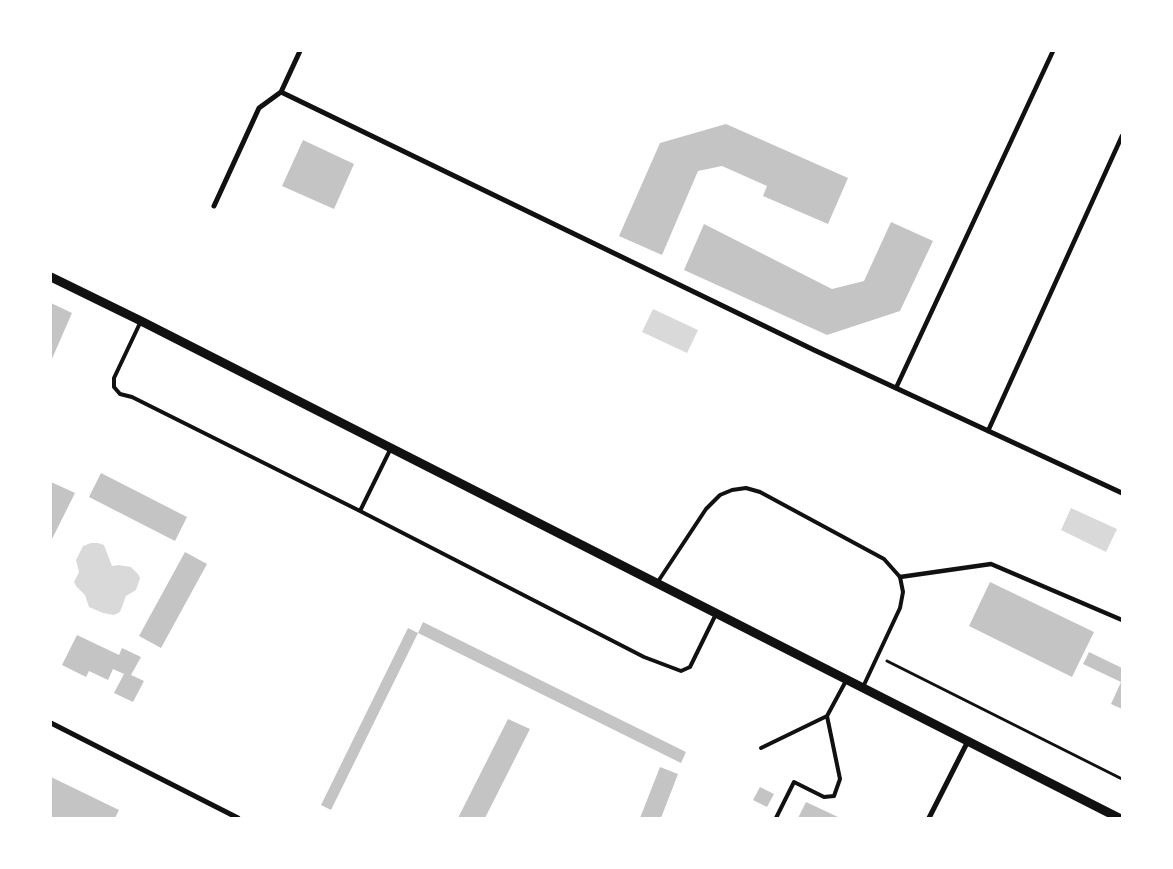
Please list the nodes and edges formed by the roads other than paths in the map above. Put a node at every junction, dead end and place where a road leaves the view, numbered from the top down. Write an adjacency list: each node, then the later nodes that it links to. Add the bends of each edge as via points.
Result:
1 (300, 51): 3 (street)
2 (1053, 51): 8 (street)
3 (281, 92): 5 (street, via 259,108); 8 (street)
4 (1122, 136): 9 (street)
5 (214, 206)
6 (51, 277): 7 (street)
7 (141, 321): 10 (street); 12 (lane, via 114,378 114,388 120,394 132,397)
8 (896, 388): 9 (street)
9 (988, 431): 11 (street)
10 (391, 448): 12 (lane); 14 (street)
11 (1122, 493)
12 (360, 511): 15 (lane, via 644,657 681,672 690,667)
13 (900, 577): 14 (lane, via 884,559 760,492 746,488 720,495 706,509); 16 (street, via 991,564); 18 (lane, via 900,608)
14 (657, 583): 15 (street)
15 (716, 614): 17 (street)
16 (1122, 620)
17 (846, 679): 18 (street); 19 (lane)
18 (862, 687): 21 (street)
19 (827, 716): 22 (lane); 24 (lane, via 840,779 834,796 824,797 794,782)
20 (51, 723): 23 (street)
21 (968, 741): 25 (street); 26 (street)
22 (761, 748)
23 (238, 818)
24 (776, 818)
25 (929, 818)
26 (1119, 818)

